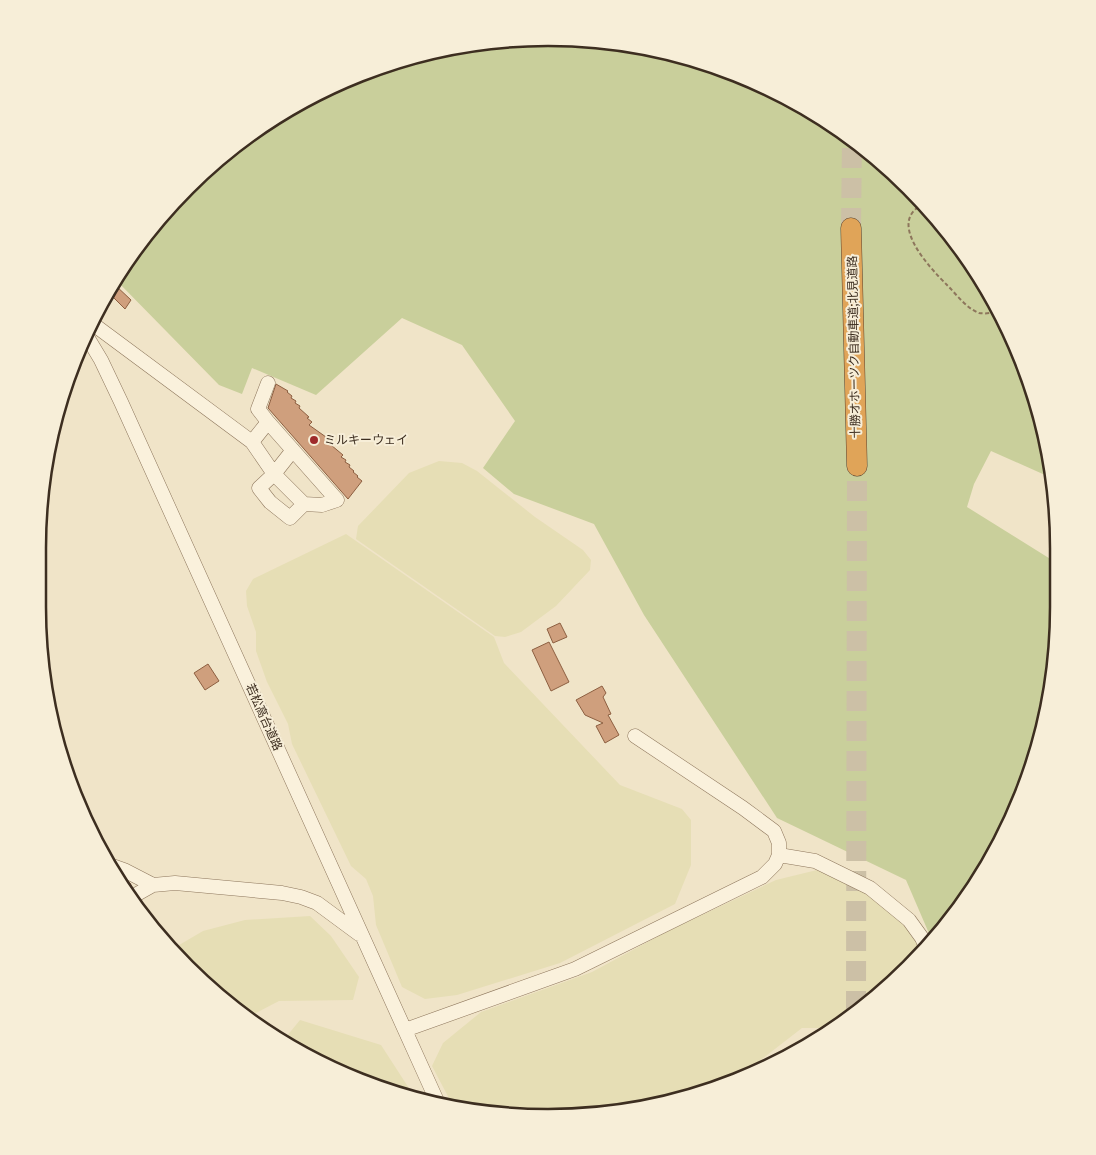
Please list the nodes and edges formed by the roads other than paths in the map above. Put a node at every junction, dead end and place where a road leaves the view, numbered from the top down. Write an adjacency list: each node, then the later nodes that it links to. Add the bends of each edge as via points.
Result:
1 (851, 228): 8 (highway, 十勝オホーツク自動車道;北見道路)
2 (97, 327): 6 (street)
3 (90, 343): 16 (street, 若松高台道路, via 121,402)
4 (268, 383): 5 (street, via 258,409)
5 (268, 422): 6 (street); 7 (street)
6 (252, 442): 9 (street)
7 (294, 450): 9 (street); 10 (street, via 337,500 322,505)
8 (857, 466)
9 (274, 474): 10 (street); 10 (street, via 260,488 270,502 290,518)
10 (304, 504)
11 (635, 736): 12 (street, via 774,831 780,843)
12 (780, 855): 17 (street, via 815,861 870,888 909,920); 18 (street, via 762,877 575,969)
13 (120, 868): 14 (street)
14 (153, 885): 15 (street); 16 (street, via 175,883 301,897 317,903)
15 (137, 894)
16 (361, 936): 18 (street, 若松高台道路)
17 (923, 940)
18 (405, 1030): 19 (street, 若松高台道路)
19 (435, 1096)

